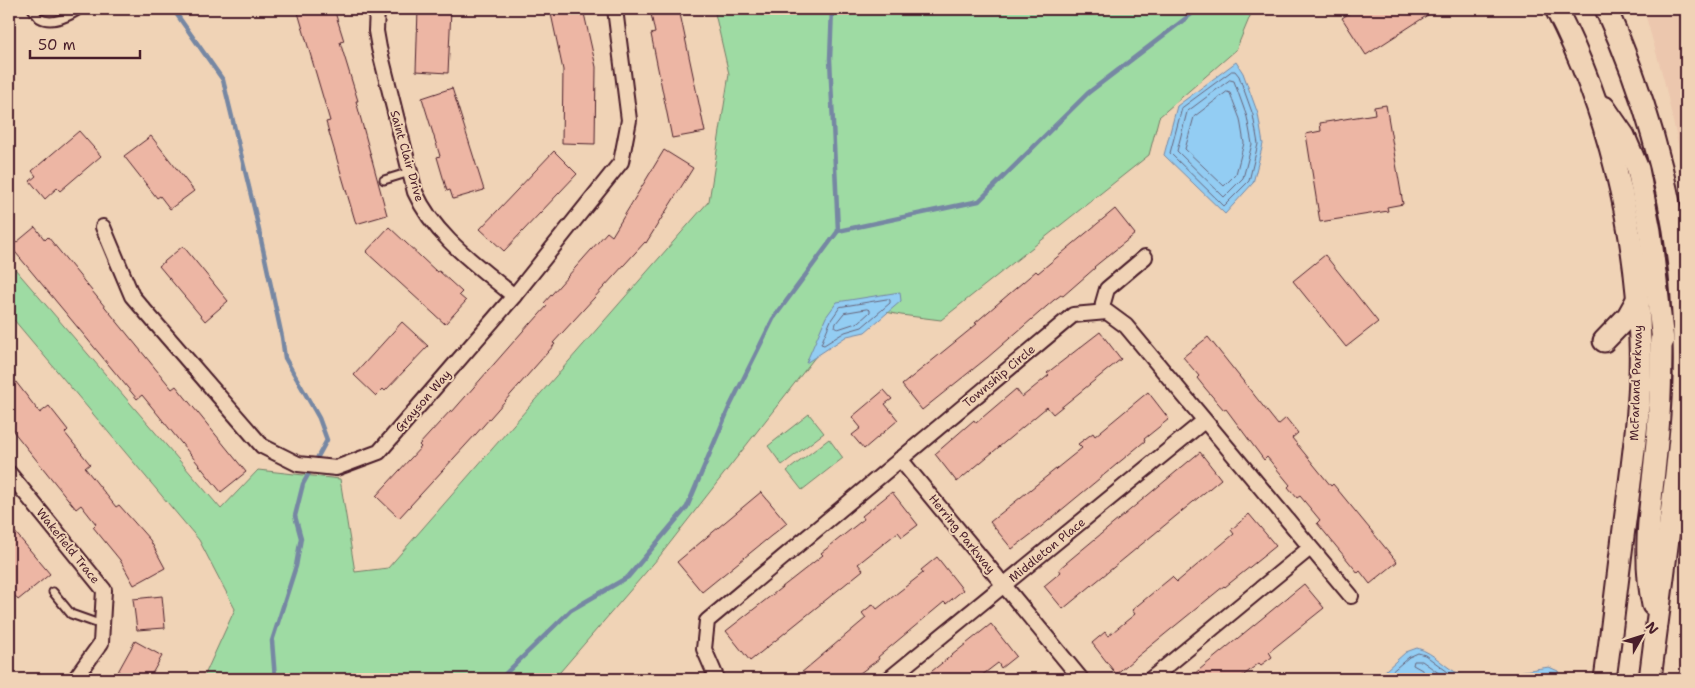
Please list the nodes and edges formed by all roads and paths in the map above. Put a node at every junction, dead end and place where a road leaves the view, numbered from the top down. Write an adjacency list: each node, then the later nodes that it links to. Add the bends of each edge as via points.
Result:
1 (32, 9): 2 (lane, via 40,18 52,21)
2 (81, 9)
3 (377, 9): 8 (street, Saint Clair Drive, via 379,48)
4 (615, 9): 12 (street, Grayson Way, via 629,120 621,162)
5 (1556, 9): 7 (main road, McFarland Parkway)
6 (1606, 9): 17 (main road, via 1632,71 1660,158 1676,245)
7 (1592, 90): 13 (main road, McFarland Parkway, via 1623,200); 16 (main road, via 1624,136 1638,169 1650,231)
8 (410, 172): 9 (lane); 12 (street, Saint Clair Drive, via 418,200 432,223)
9 (384, 180)
10 (102, 227): 12 (street, Grayson Way, via 132,296 262,446 298,464 336,468 379,452)
11 (1145, 257): 14 (street, via 1107,288)
12 (514, 296)
13 (1637, 300): 15 (main road, via 1625,320); 28 (main road, McFarland Parkway, via 1640,341 1636,436)
14 (1102, 312): 19 (street, via 1108,312 1126,326); 20 (street, Township Circle, via 1073,315)
15 (1604, 341)
16 (1662, 341): 17 (street); 27 (main road, via 1648,540 1648,573)
17 (1685, 342): 18 (main road)
18 (1685, 384): 27 (main road)
19 (1204, 421): 22 (street); 23 (street, Middleton Place)
20 (900, 459): 23 (street, Herring Parkway); 30 (street, Township Circle, via 707,621 704,649)
21 (9, 473): 26 (street, Wakefield Trace, via 104,590)
22 (1310, 548): 25 (street); 33 (street)
23 (1004, 586): 31 (street, Middleton Place); 32 (street, Herring Parkway)
24 (53, 592): 26 (lane, via 72,614)
25 (1350, 596)
26 (102, 625): 29 (street, Wakefield Trace, via 101,643)
27 (1657, 625): 34 (main road)
28 (1605, 678)
29 (75, 679)
30 (717, 679)
31 (889, 679)
32 (1081, 679)
33 (1151, 679)
34 (1650, 679)

